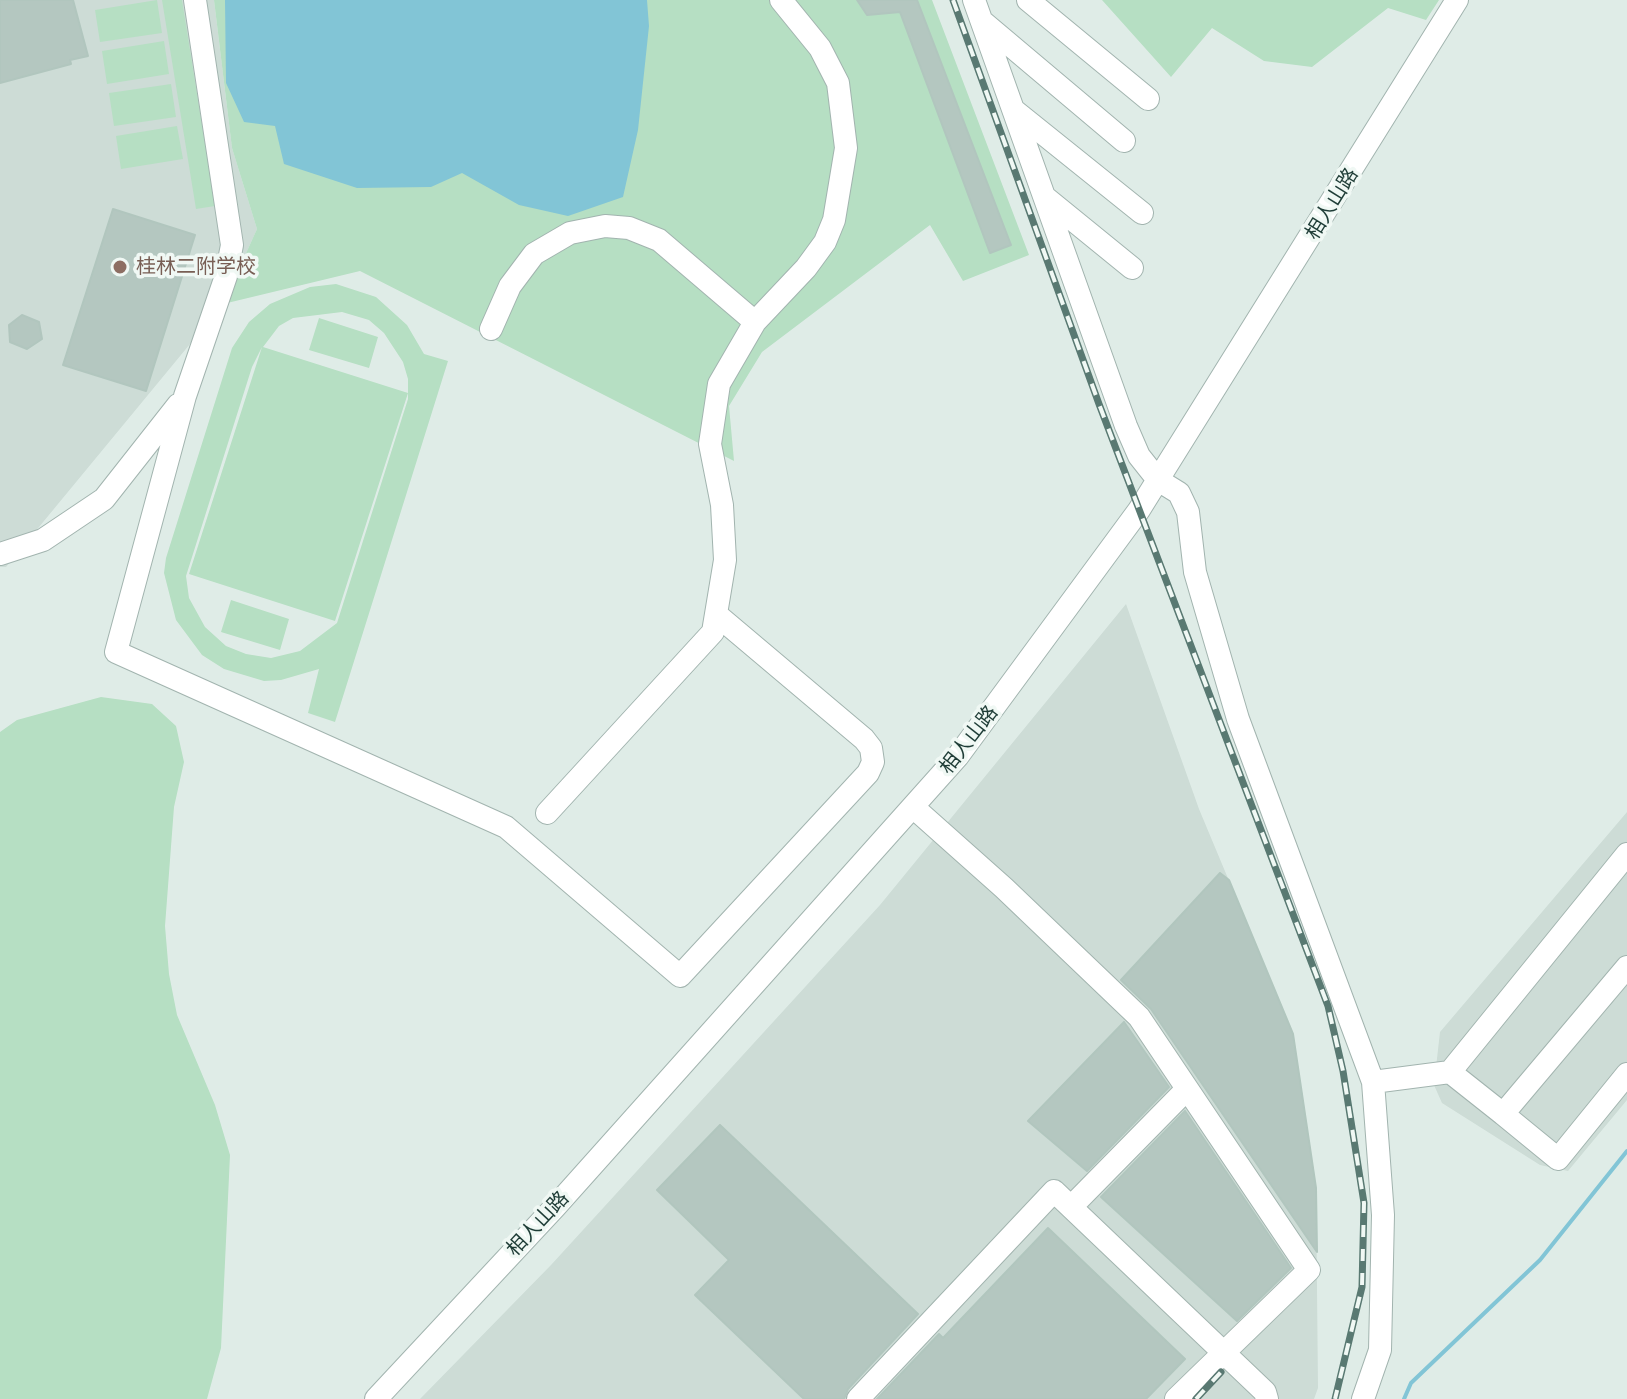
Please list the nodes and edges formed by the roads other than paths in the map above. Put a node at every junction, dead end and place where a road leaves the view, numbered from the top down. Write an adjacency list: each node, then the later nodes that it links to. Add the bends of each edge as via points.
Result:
1 (195, 0): 15 (street, via 232,245)
2 (781, 0): 13 (street, via 831,64 846,148 829,233 806,268)
3 (974, 0): 6 (street)
4 (1028, 0): 7 (street)
5 (1457, 0): 16 (street, 相人山路)
6 (982, 22): 8 (street); 9 (street)
7 (1148, 99)
8 (1014, 111): 10 (street); 11 (street)
9 (1124, 141)
10 (1045, 198): 12 (street); 16 (street, via 1126,426 1139,456)
11 (1142, 213)
12 (1132, 268)
13 (755, 322): 14 (street, via 659,240 629,228 605,226 570,233 534,254 510,286); 18 (street, via 719,384 714,405 710,444 722,505 725,560)
14 (491, 329)
15 (185, 396): 17 (street, via 104,499 43,540); 18 (street, via 116,652 506,827 680,976 873,762 864,739)
16 (1158, 480): 19 (street, 相人山路, via 958,756); 25 (street, via 1179,493 1188,512 1195,572 1238,719)
17 (0, 554)
18 (717, 615): 20 (street, via 713,632)
19 (913, 807): 26 (street, via 1139,1017); 30 (street, 相人山路)
20 (547, 813)
21 (1627, 854): 23 (street)
22 (1627, 967): 27 (street)
23 (1450, 1072): 25 (street); 27 (street)
24 (1627, 1074): 27 (street, via 1558,1159)
25 (1373, 1082): 34 (street, via 1383,1215 1380,1350)
26 (1187, 1089): 28 (street); 29 (street, via 1309,1270)
27 (1503, 1114)
28 (1071, 1207): 29 (street); 31 (street, via 1054,1191)
29 (1220, 1353): 32 (street); 33 (street)
30 (376, 1399)
31 (858, 1399)
32 (1176, 1399)
33 (1267, 1399)
34 (1363, 1399)

